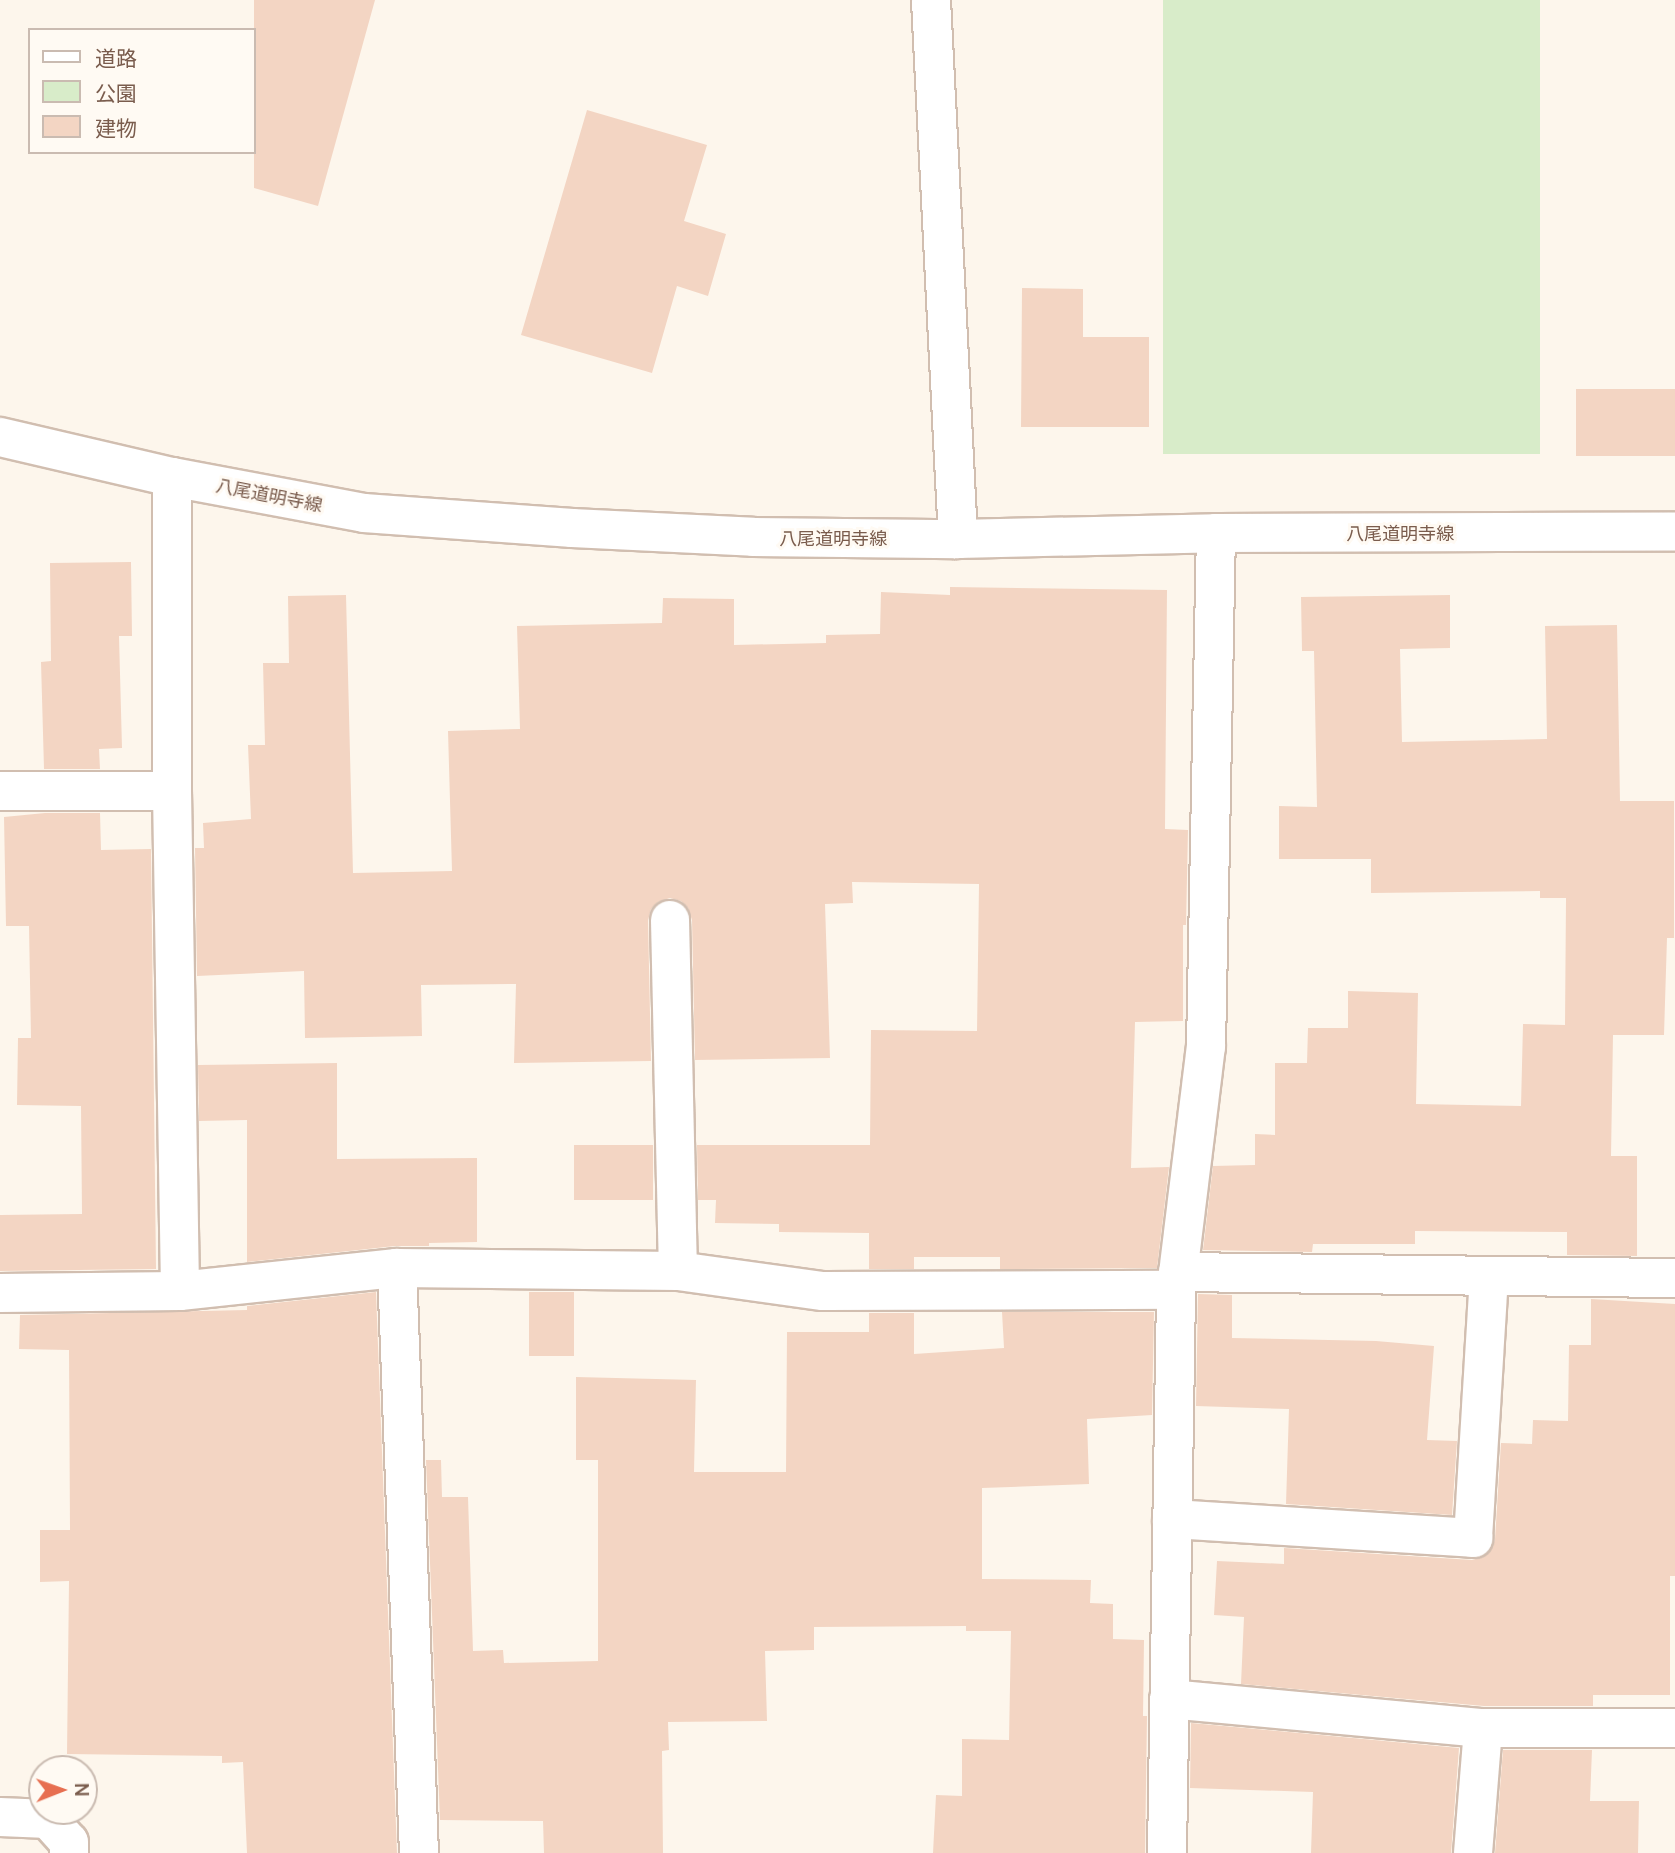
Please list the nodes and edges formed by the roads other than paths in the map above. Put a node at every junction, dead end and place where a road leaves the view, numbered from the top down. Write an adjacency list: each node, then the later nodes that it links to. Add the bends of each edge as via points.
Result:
1 (931, 0): 6 (street)
2 (0, 438): 3 (street, 八尾道明寺線)
3 (172, 477): 6 (street, 八尾道明寺線, via 364,513 753,537); 7 (street)
4 (1675, 531): 5 (street, 八尾道明寺線)
5 (1216, 533): 6 (street, 八尾道明寺線); 14 (street, via 1206,1047)
6 (958, 539)
7 (172, 790): 8 (street); 15 (street)
8 (0, 791)
9 (670, 920): 11 (street)
10 (397, 1268): 11 (street); 15 (street); 23 (street)
11 (678, 1271): 14 (street, via 823,1291)
12 (1489, 1276): 13 (street); 14 (street); 17 (street, via 1473,1538)
13 (1675, 1278)
14 (1177, 1281): 17 (street)
15 (180, 1291): 16 (street)
16 (0, 1293)
17 (1172, 1520): 18 (street)
18 (1169, 1699): 19 (street); 24 (street)
19 (1483, 1728): 20 (street); 25 (street)
20 (1675, 1728)
21 (0, 1817): 22 (street, via 48,1819 69,1842)
22 (69, 1853)
23 (419, 1853)
24 (1167, 1853)
25 (1473, 1853)

